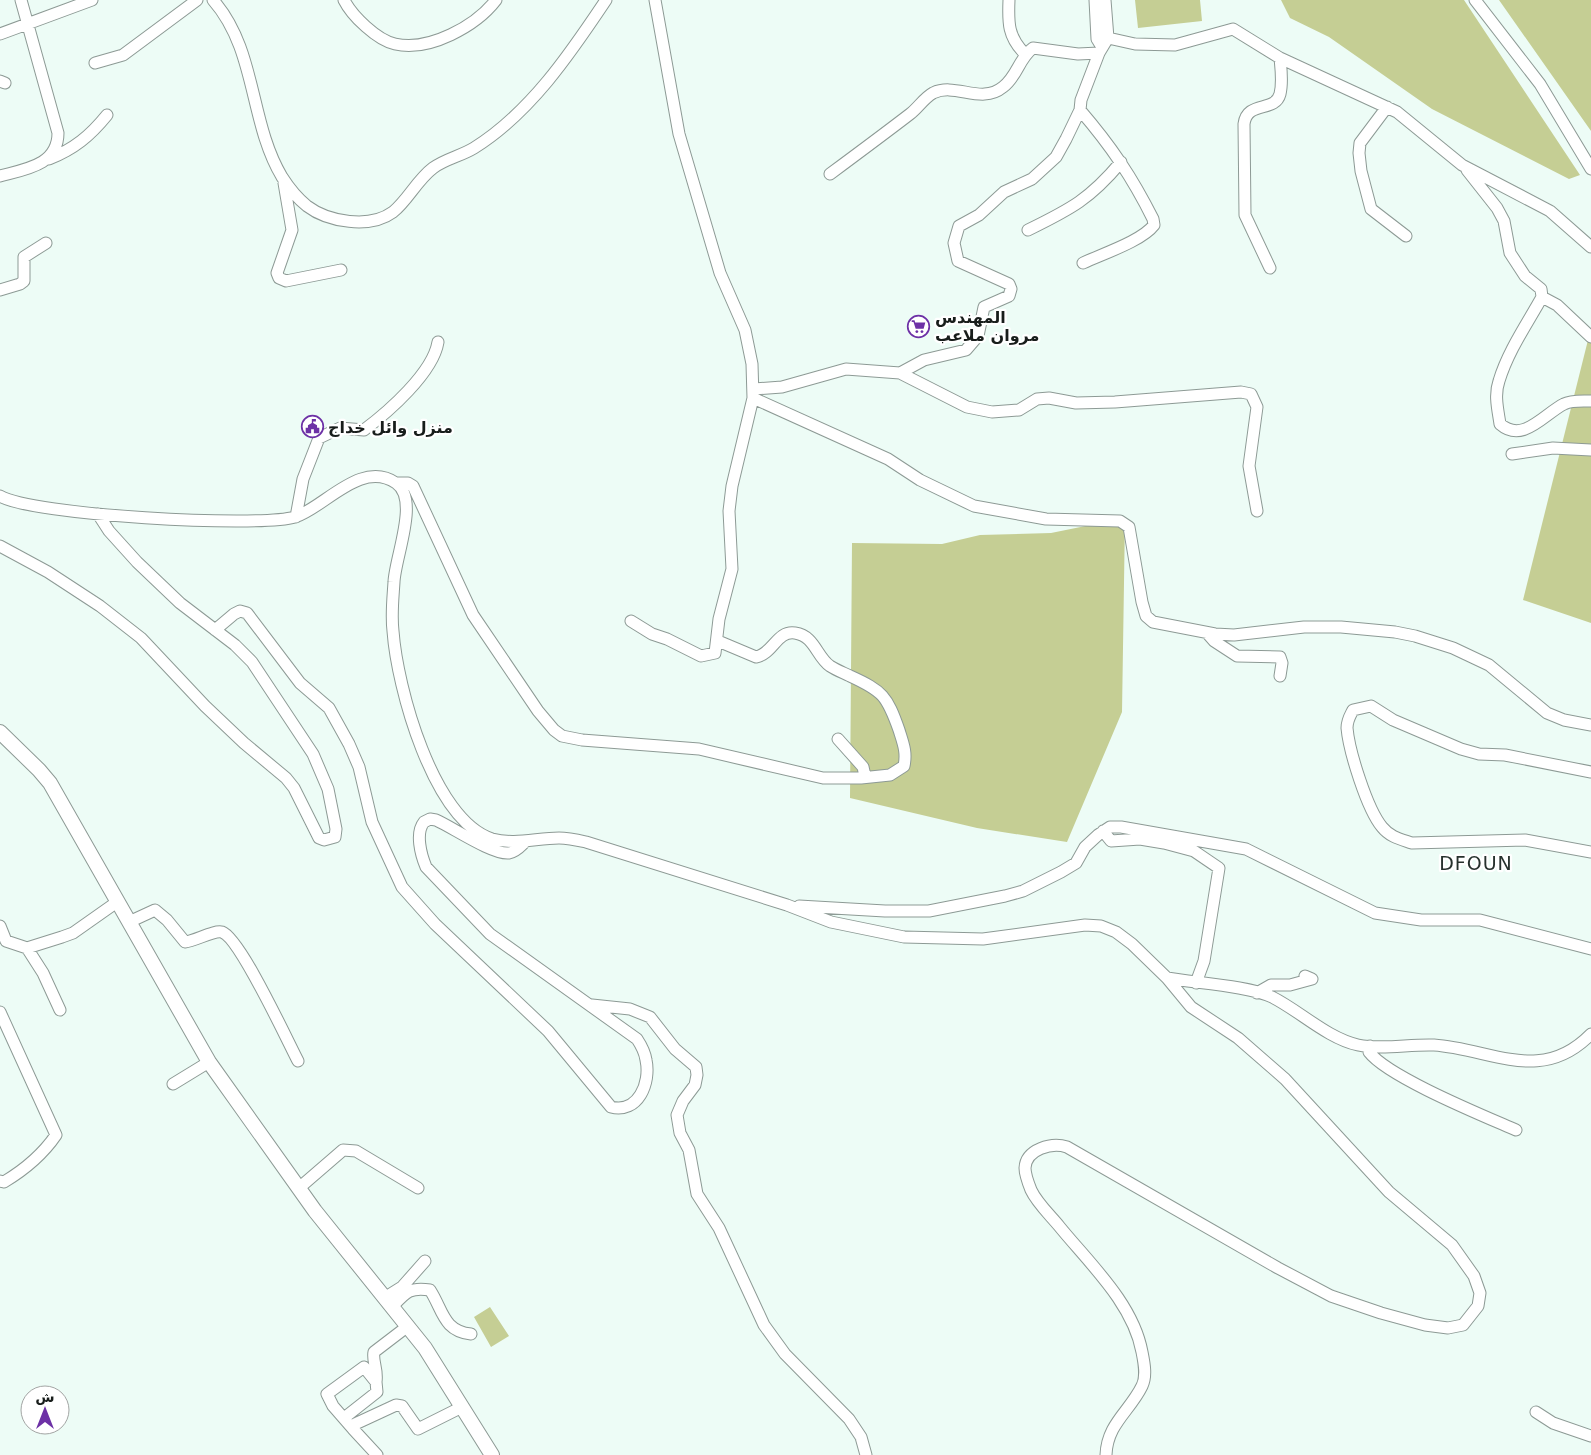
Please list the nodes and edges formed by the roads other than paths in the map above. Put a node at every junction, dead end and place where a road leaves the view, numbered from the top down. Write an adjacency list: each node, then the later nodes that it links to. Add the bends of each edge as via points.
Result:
1 (21, 0): 13 (street)
2 (92, 0): 13 (street)
3 (197, 0): 18 (street, via 123,55)
4 (214, 0): 28 (street, via 236,34 262,133)
5 (344, 0): 6 (street, via 377,35 393,44 408,46 434,41 468,25 482,16)
6 (496, 0)
7 (606, 0): 28 (street, via 561,66 516,114 474,148 433,168 385,217 355,222 321,214 295,195)
8 (655, 0): 41 (street, via 679,134 720,272 745,330)
9 (1009, 0): 16 (street, via 1011,36)
10 (1095, 0): 15 (street)
11 (1105, 0): 15 (street)
12 (1475, 0): 25 (street, via 1540,84)
13 (28, 23): 14 (street); 22 (street, via 58,133 58,143)
14 (0, 34)
15 (1102, 44): 16 (street, via 1078,54 1033,48); 17 (street, via 1175,45 1233,29); 20 (street)
16 (1025, 54): 26 (street, via 1002,88 975,95 948,88 930,94 912,112)
17 (1280, 58): 19 (street); 34 (street, via 1280,96 1273,103 1250,111 1244,124 1245,215)
18 (95, 63)
19 (1387, 107): 24 (street); 30 (street, via 1360,143 1361,170 1371,209)
20 (1080, 110): 23 (street); 40 (street, via 1056,157 1032,179 1004,192 979,215 959,226 956,232 954,250 958,261 1009,284 1012,293 984,307 978,336 966,350 924,360)
21 (107, 115): 22 (street, via 85,140)
22 (49, 159): 27 (street)
23 (1121, 162): 29 (street, via 1086,199); 33 (street, via 1154,225 1144,234)
24 (1462, 165): 32 (street, via 1550,211); 37 (street, via 1497,208 1504,222 1510,253 1525,276 1541,289)
25 (1591, 169)
26 (830, 174)
27 (0, 176)
28 (283, 179): 35 (street, via 292,230 277,273 279,278 286,281)
29 (1028, 230)
30 (1406, 236)
31 (46, 243): 36 (street, via 24,257 24,281)
32 (1591, 247)
33 (1083, 263)
34 (1270, 268)
35 (341, 270)
36 (0, 290)
37 (1542, 297): 38 (street, via 1557,304); 42 (street, via 1512,349 1499,382 1496,402 1500,424 1506,430 1520,432 1566,402)
38 (1591, 337)
39 (438, 342): 49 (street, via 436,355 414,383 378,419 364,430 340,428 319,438 304,479)
40 (900, 373): 41 (street, via 846,369); 47 (street, via 967,407 992,412 1019,410 1037,399 1049,398 1076,403 1241,392 1251,394 1257,407 1249,466)
41 (754, 394): 53 (street, via 888,459 920,480 974,506 1046,519 1120,521 1130,527 1146,616 1153,622); 54 (street, via 732,486 729,511 732,569 719,620)
42 (1591, 401)
43 (1591, 450): 44 (street, via 1553,448)
44 (1512, 454)
45 (397, 483): 49 (street, via 373,477 357,481); 60 (street, via 413,486 474,615 538,711 562,736 699,749 823,778); 62 (street, via 404,491 407,503 394,574 392,630 398,666 420,742 448,803 461,819 492,839)
46 (0, 496): 48 (street, via 23,504)
47 (1257, 511)
48 (98, 514): 49 (street, via 244,522); 52 (street, via 137,562 180,604)
49 (296, 516)
50 (0, 546): 52 (street, via 48,572 141,638 186,687 286,778 319,838 335,837 328,789 313,754 252,662)
51 (631, 621): 54 (street, via 701,656 715,653)
52 (215, 630): 74 (street, via 234,614 240,611 247,613 300,683 329,708 359,767 364,796 378,836 402,887 435,924 548,1031 611,1107 625,1108 636,1102 645,1084 646,1060 636,1039)
53 (1207, 633): 55 (street, via 1237,656 1280,657); 56 (street, via 1234,635 1304,627 1341,627 1415,636 1453,648 1489,665 1547,713)
54 (718, 641): 60 (street, via 756,657 770,651 784,634 791,632 806,636 829,665 881,692 892,709 906,758 904,766 895,773)
55 (1280, 676)
56 (1591, 725)
57 (0, 732): 64 (main road, via 50,783)
58 (838, 739): 60 (street, via 863,767)
59 (1591, 772): 63 (street, via 1461,749 1393,720 1371,706 1353,710 1348,719 1349,736 1372,812 1394,838 1412,843 1525,840)
60 (866, 776)
61 (1103, 832): 65 (street, via 1085,847 1076,863 1023,891 1005,896 920,911); 69 (street, via 1110,827 1121,827 1246,848 1375,913 1421,920 1480,920); 72 (street, via 1112,841 1140,839 1194,851 1219,868 1204,961)
62 (525, 842): 65 (street, via 561,838 586,842); 74 (street, via 516,851 506,853 436,820 430,819 420,826 424,862 430,873 490,934)
63 (1591, 852)
64 (117, 902): 66 (main road); 68 (street, via 73,933)
65 (787, 905): 71 (street, via 831,922 914,937 984,939 1085,925 1101,926 1132,944)
66 (130, 922): 79 (street, via 155,910 185,942 216,932 226,935 242,954); 80 (main road)
67 (0, 926): 68 (street, via 6,941)
68 (27, 948): 75 (street)
69 (1591, 949)
70 (1305, 976): 73 (street, via 1312,979 1290,985 1271,985)
71 (1167, 978): 72 (street); 99 (street, via 1191,1007 1238,1038 1285,1079 1389,1192 1452,1245 1474,1276 1480,1293 1478,1306 1464,1325 1448,1328 1425,1325 1381,1313 1331,1296 1278,1268 1084,1155 1058,1144 1046,1146 1029,1157 1025,1168 1032,1191 1115,1295 1129,1317 1142,1350 1143,1385 1111,1430)
72 (1196, 983): 73 (street)
73 (1257, 993): 78 (street, via 1271,997 1337,1036)
74 (592, 1005): 98 (street, via 630,1009 650,1017 675,1049 696,1067 695,1085 683,1101 678,1115 680,1133 689,1150 697,1194 719,1228 764,1325 785,1354 849,1419 861,1437)
75 (60, 1010)
76 (0, 1012): 83 (street, via 56,1135 46,1149 11,1178)
77 (1591, 1034): 78 (street, via 1570,1051 1540,1062 1492,1057 1435,1045)
78 (1370, 1046): 82 (street, via 1369,1052 1376,1061)
79 (298, 1061)
80 (209, 1062): 81 (street); 84 (main road)
81 (173, 1084)
82 (1516, 1130)
83 (0, 1181)
84 (299, 1188): 85 (street, via 343,1150 356,1151); 87 (main road)
85 (418, 1188)
86 (425, 1261): 87 (street)
87 (389, 1302): 88 (main road); 89 (street, via 416,1288 430,1290 446,1323 459,1333)
88 (408, 1326): 90 (street, via 374,1352 372,1358 378,1370); 91 (main road, via 426,1348)
89 (471, 1334)
90 (376, 1382): 93 (street, via 377,1392); 93 (street, via 364,1367 326,1394)
91 (462, 1407): 94 (street, via 418,1429 402,1406 392,1405 361,1420); 97 (main road)
92 (1536, 1412): 95 (street, via 1553,1424)
93 (344, 1418): 94 (street)
94 (353, 1429): 96 (street)
95 (1591, 1436)
96 (377, 1455)
97 (492, 1455)
98 (866, 1455)
99 (1106, 1455)

